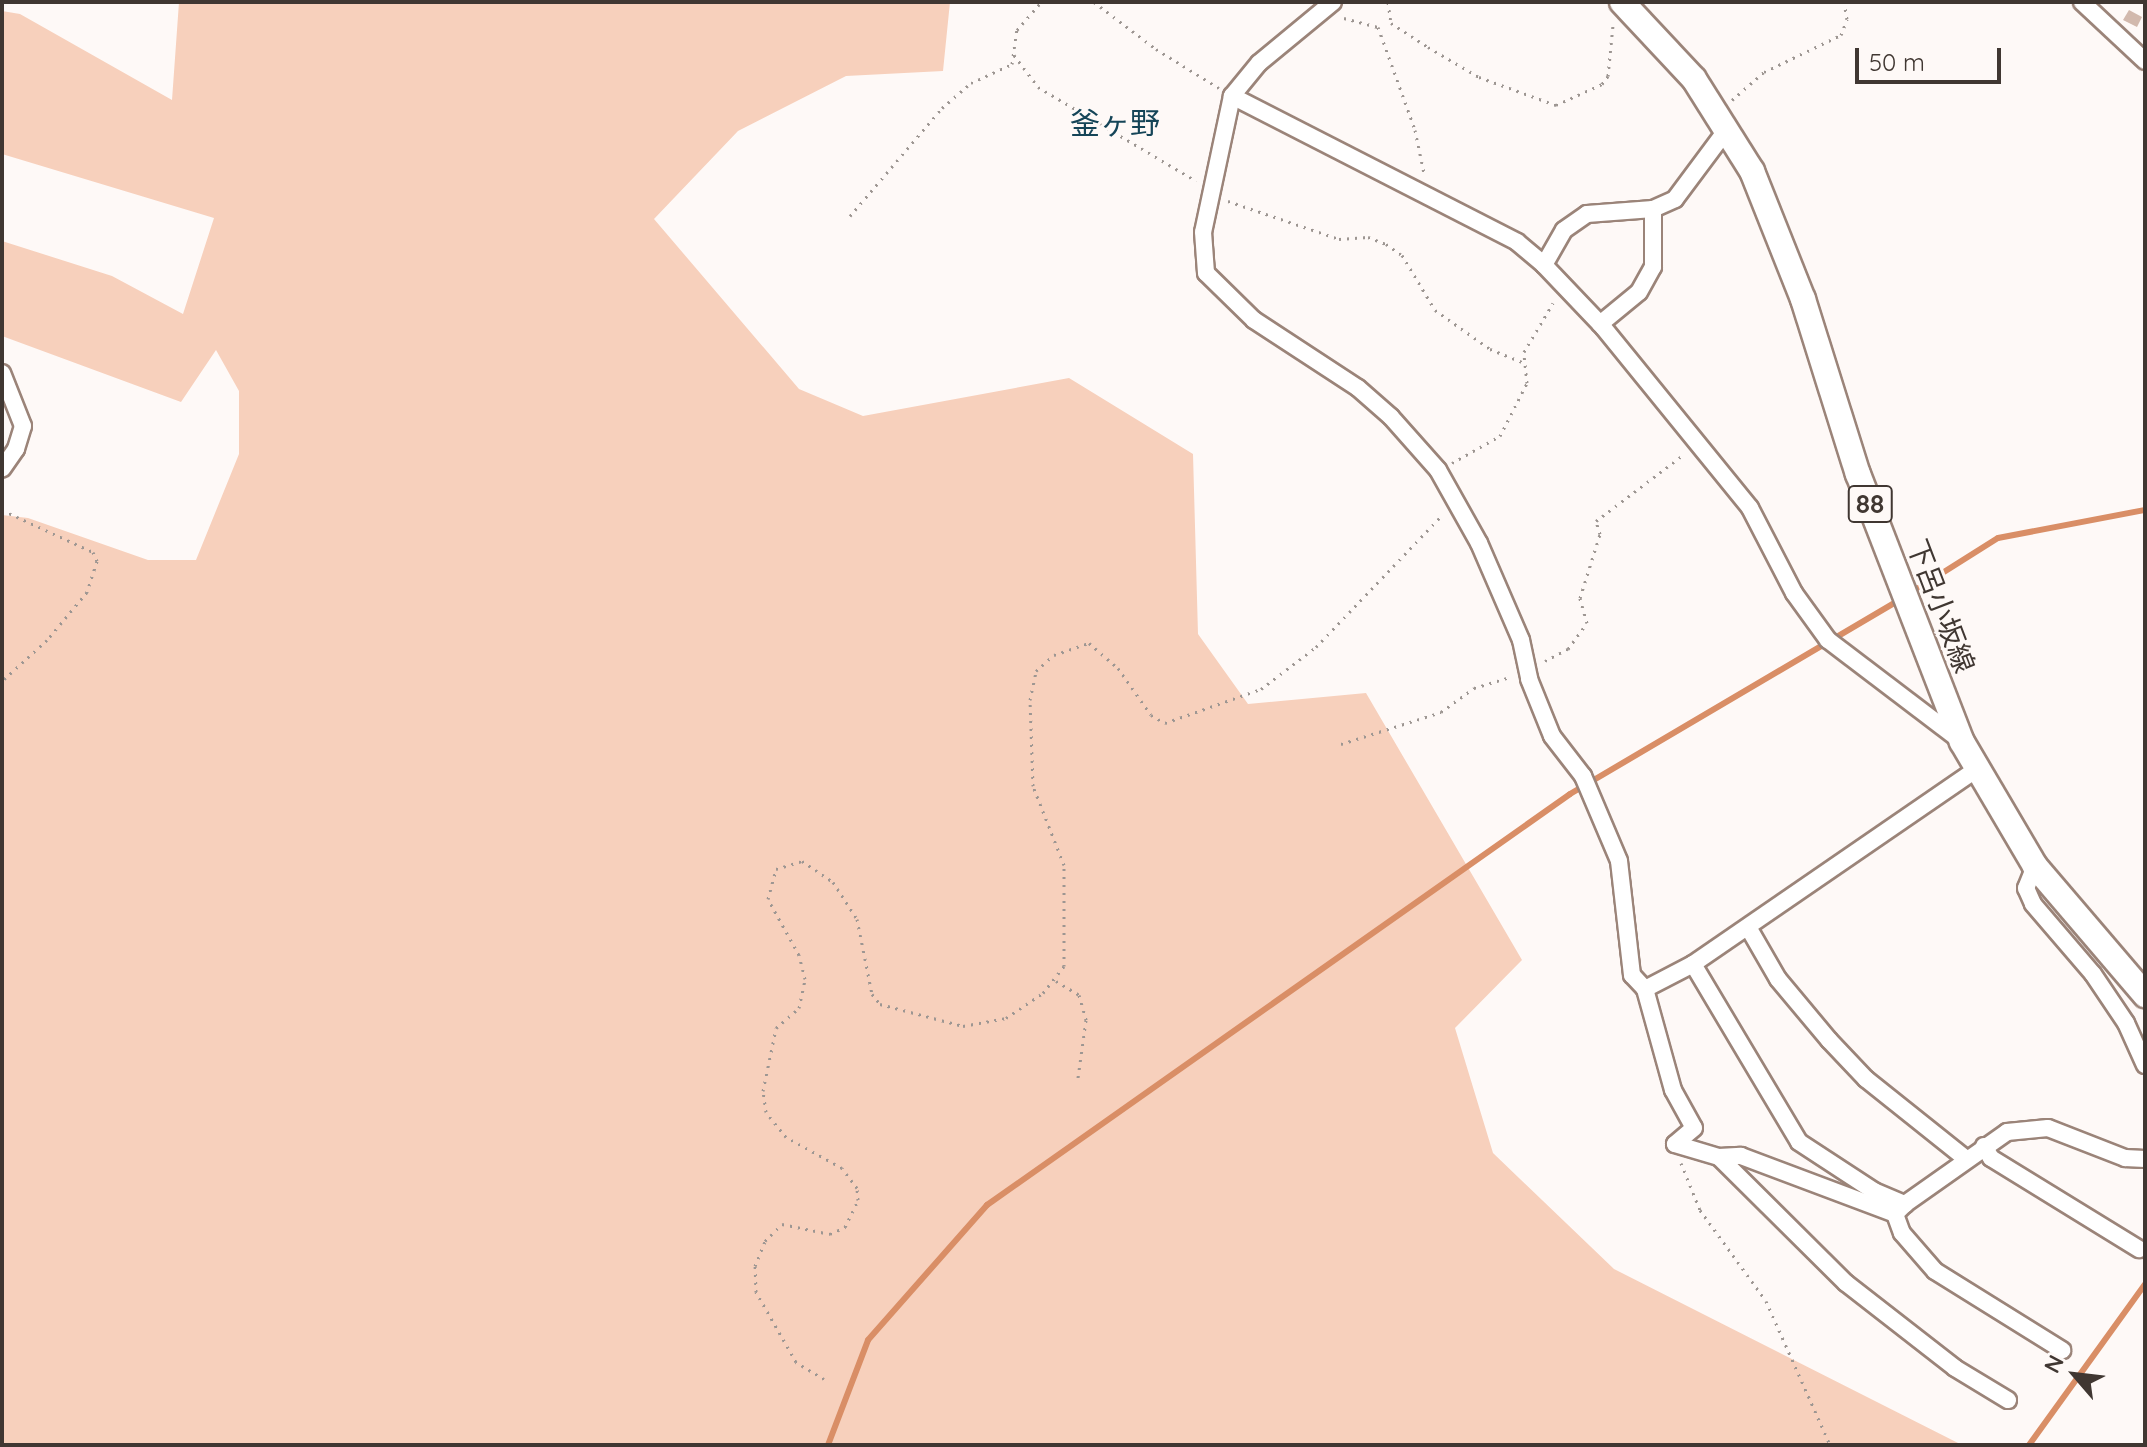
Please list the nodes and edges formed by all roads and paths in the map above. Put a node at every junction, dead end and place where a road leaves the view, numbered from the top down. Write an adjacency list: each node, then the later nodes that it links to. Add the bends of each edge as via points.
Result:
1 (1041, 2): 9 (path, via 1017,30)
2 (1094, 2): 11 (path)
3 (1333, 2): 8 (street)
4 (1388, 2): 6 (path, via 1391,23 1428,47 1479,77 1556,105 1602,84 1608,76 1611,30)
5 (1844, 2): 12 (path, via 1847,19 1841,35 1764,72)
6 (1625, 4): 12 (main road, 下呂小坂線 / 88)
7 (2093, 5): 10 (street)
8 (1317, 12): 11 (street, via 1259,63); 14 (path, via 1378,27 1415,130)
9 (1014, 55): 13 (path, via 1038,87); 16 (path, via 1006,71 971,83 942,108)
10 (2145, 61)
11 (1232, 96): 13 (street); 14 (street)
12 (1722, 119): 15 (street, via 1683,193); 29 (main road, 下呂小坂線 / 88, via 1780,235 1858,474)
13 (1212, 191): 20 (path, via 1281,222 1339,239 1368,237 1386,244 1402,255 1435,310 1490,349); 24 (street, via 1201,255 1220,292 1287,344 1358,388)
14 (1428, 196): 17 (street, via 1517,242)
15 (1653, 209): 17 (street, via 1587,214 1564,230); 19 (street, via 1653,267 1639,292)
16 (850, 216)
17 (1544, 265): 18 (street)
18 (1561, 282): 19 (street); 20 (path, via 1552,310 1524,352)
19 (1600, 324): 22 (street)
20 (1524, 363): 24 (path, via 1527,383 1500,436)
21 (2, 373): 23 (street, via 23,426)
22 (1696, 443): 27 (path, via 1602,515 1580,598 1587,623 1568,649); 29 (street, via 1750,508 1794,593 1828,640)
23 (2, 469)
24 (1438, 470): 25 (street)
25 (1456, 501): 27 (street, via 1515,625); 35 (path, via 1359,606 1261,689 1165,723 1151,715 1118,668 1089,643 1054,655 1036,671 1030,700 1033,786 1064,865 1064,966)
26 (2, 510): 28 (path, via 93,552 97,561 87,592 47,640)
27 (1527, 671): 30 (path, via 1474,688 1441,712); 36 (street, via 1552,736 1592,792 1619,861 1632,975)
28 (2, 681)
29 (1962, 742): 31 (main road, 下呂小坂線 / 88)
30 (1341, 744)
31 (1977, 769): 32 (main road, 下呂小坂線 / 88); 33 (street)
32 (2035, 866): 37 (main road, 下呂小坂線 / 88); 38 (street, via 2026,888 2033,904 2093,974 2126,1023)
33 (1748, 927): 34 (street); 43 (street, via 1778,979 1838,1050 1924,1129)
34 (1693, 964): 36 (street); 45 (street, via 1799,1142)
35 (1056, 981): 39 (path, via 1079,995 1086,1020); 48 (path, via 1006,1018 963,1026 880,1004 872,994 860,928 833,882 802,861 776,869 768,899 799,955 805,979 799,1008 776,1028 763,1091 766,1112 786,1137 842,1168 857,1188 858,1200 845,1227 830,1234 782,1224 760,1253 756,1292 796,1362)
36 (1645, 989): 40 (street, via 1673,1090 1694,1128)
37 (2145, 995)
38 (2145, 1065)
39 (1078, 1078)
40 (1675, 1144): 42 (street); 50 (path, via 1700,1210 1766,1301)
41 (1984, 1146): 43 (street); 44 (street, via 2007,1132 2048,1128 2125,1158); 46 (street, via 2002,1166)
42 (1719, 1157): 45 (street, via 1741,1156); 49 (street, via 1846,1283 1955,1368)
43 (1965, 1158): 45 (street)
44 (2145, 1159)
45 (1900, 1209): 47 (street, via 1902,1233 1935,1271)
46 (2139, 1249)
47 (2062, 1350)
48 (824, 1379)
49 (2008, 1400)
50 (1830, 1445)

